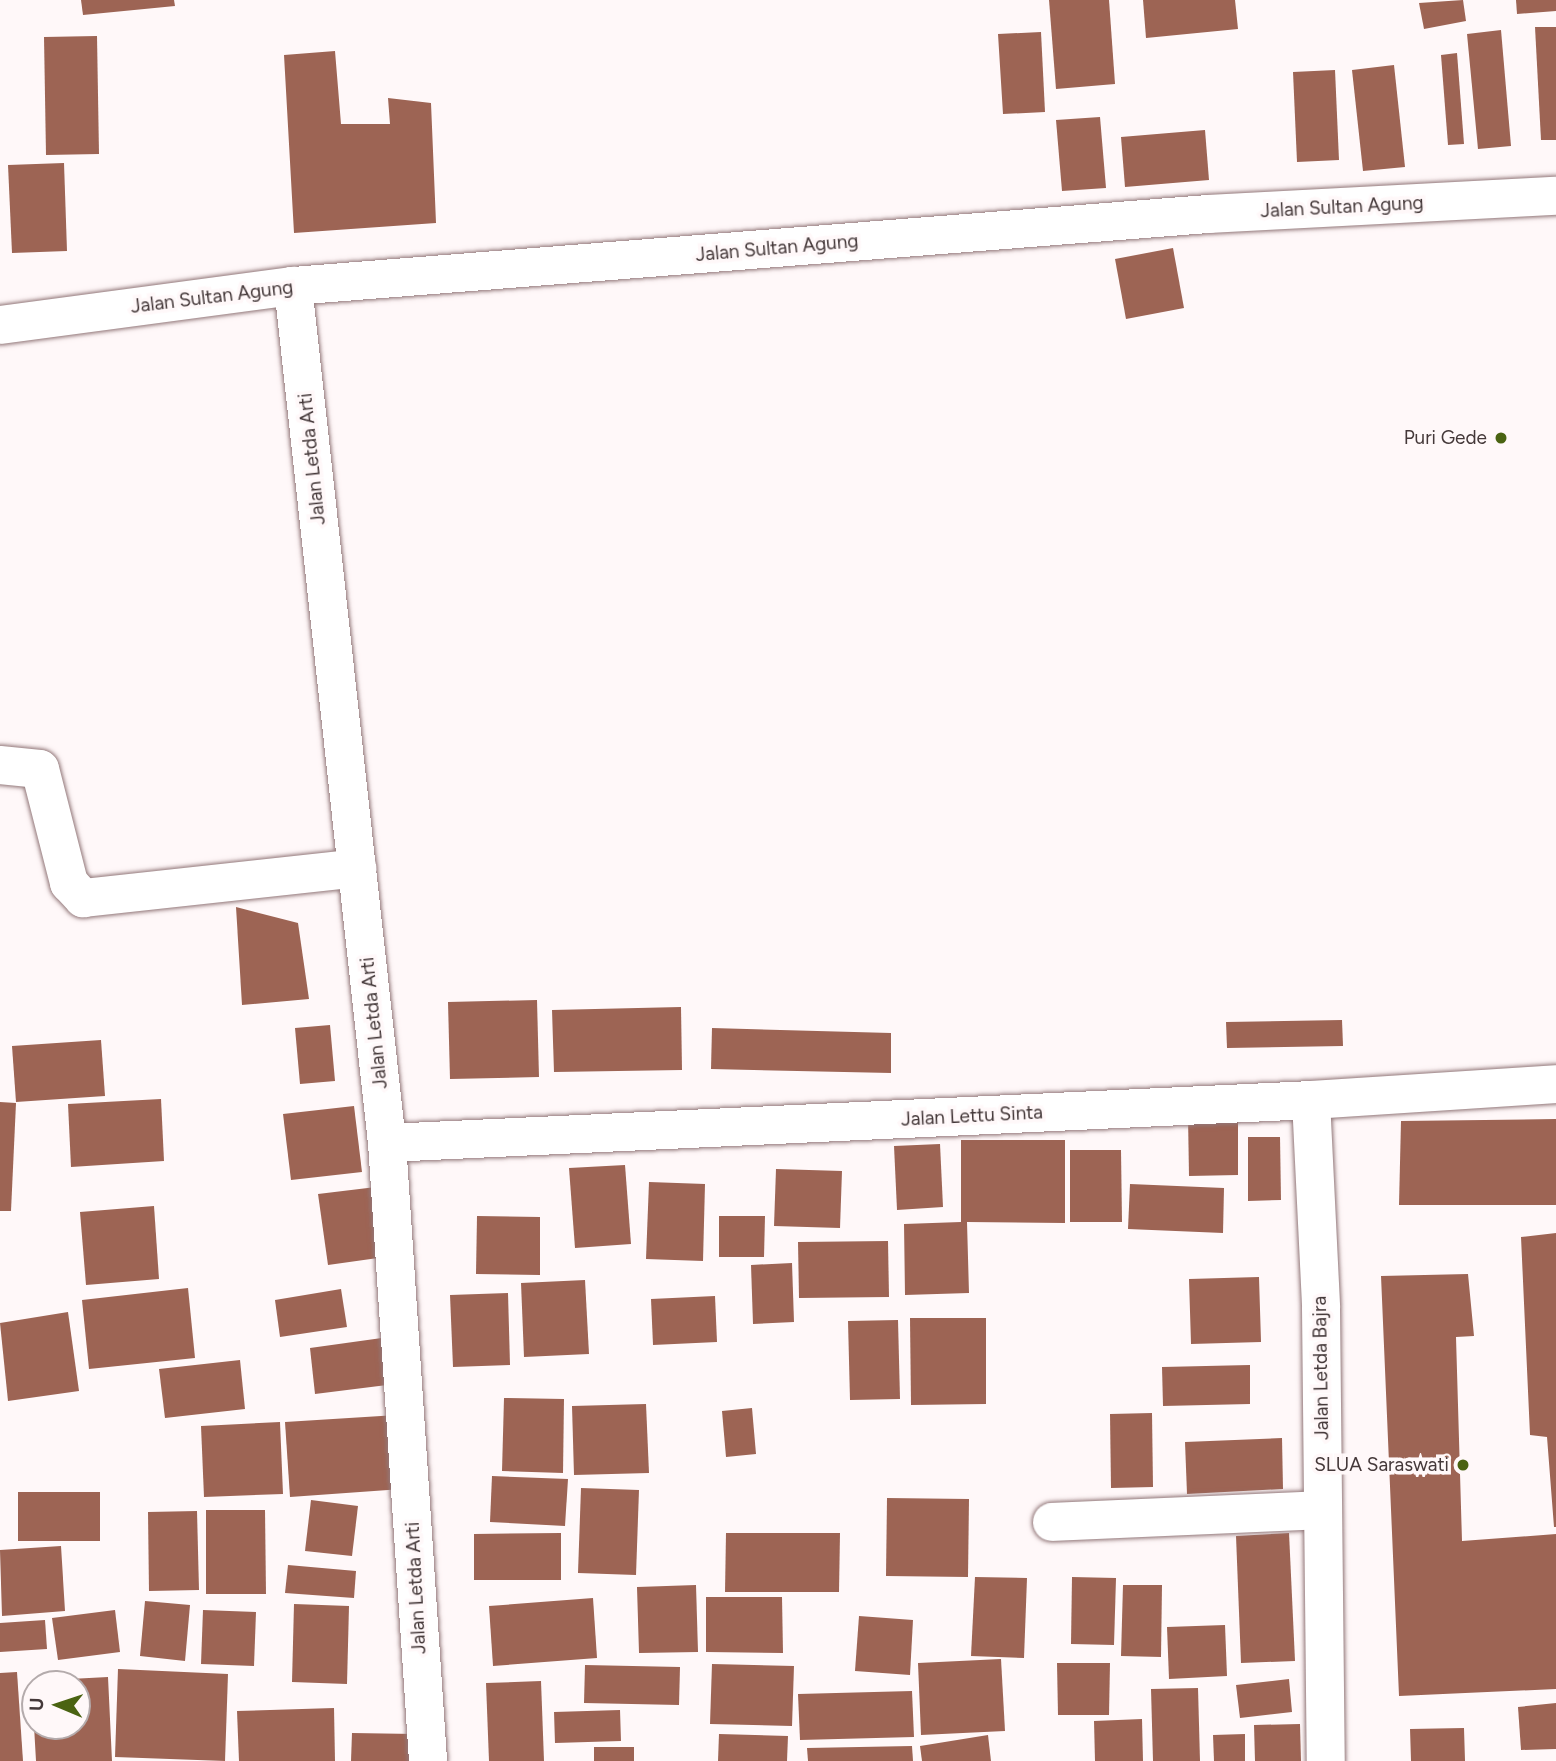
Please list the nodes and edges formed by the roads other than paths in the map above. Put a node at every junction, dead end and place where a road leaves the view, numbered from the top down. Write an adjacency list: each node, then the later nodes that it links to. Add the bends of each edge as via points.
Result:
1 (1556, 197): 2 (street, Jalan Sultan Agung, via 1208,214)
2 (293, 286): 3 (street, Jalan Sultan Agung); 5 (street, Jalan Letda Arti)
3 (0, 325)
4 (0, 765): 5 (street, via 40,769 69,883 83,898)
5 (357, 868): 8 (street, Jalan Letda Arti)
6 (1556, 1084): 7 (street, Jalan Lettu Sinta)
7 (1311, 1100): 8 (street, Jalan Lettu Sinta); 9 (street, Jalan Letda Bajra, via 1321,1308)
8 (387, 1143): 11 (street, Jalan Letda Arti)
9 (1323, 1510): 10 (street); 12 (street, Jalan Letda Bajra)
10 (1052, 1522)
11 (428, 1761)
12 (1326, 1761)

